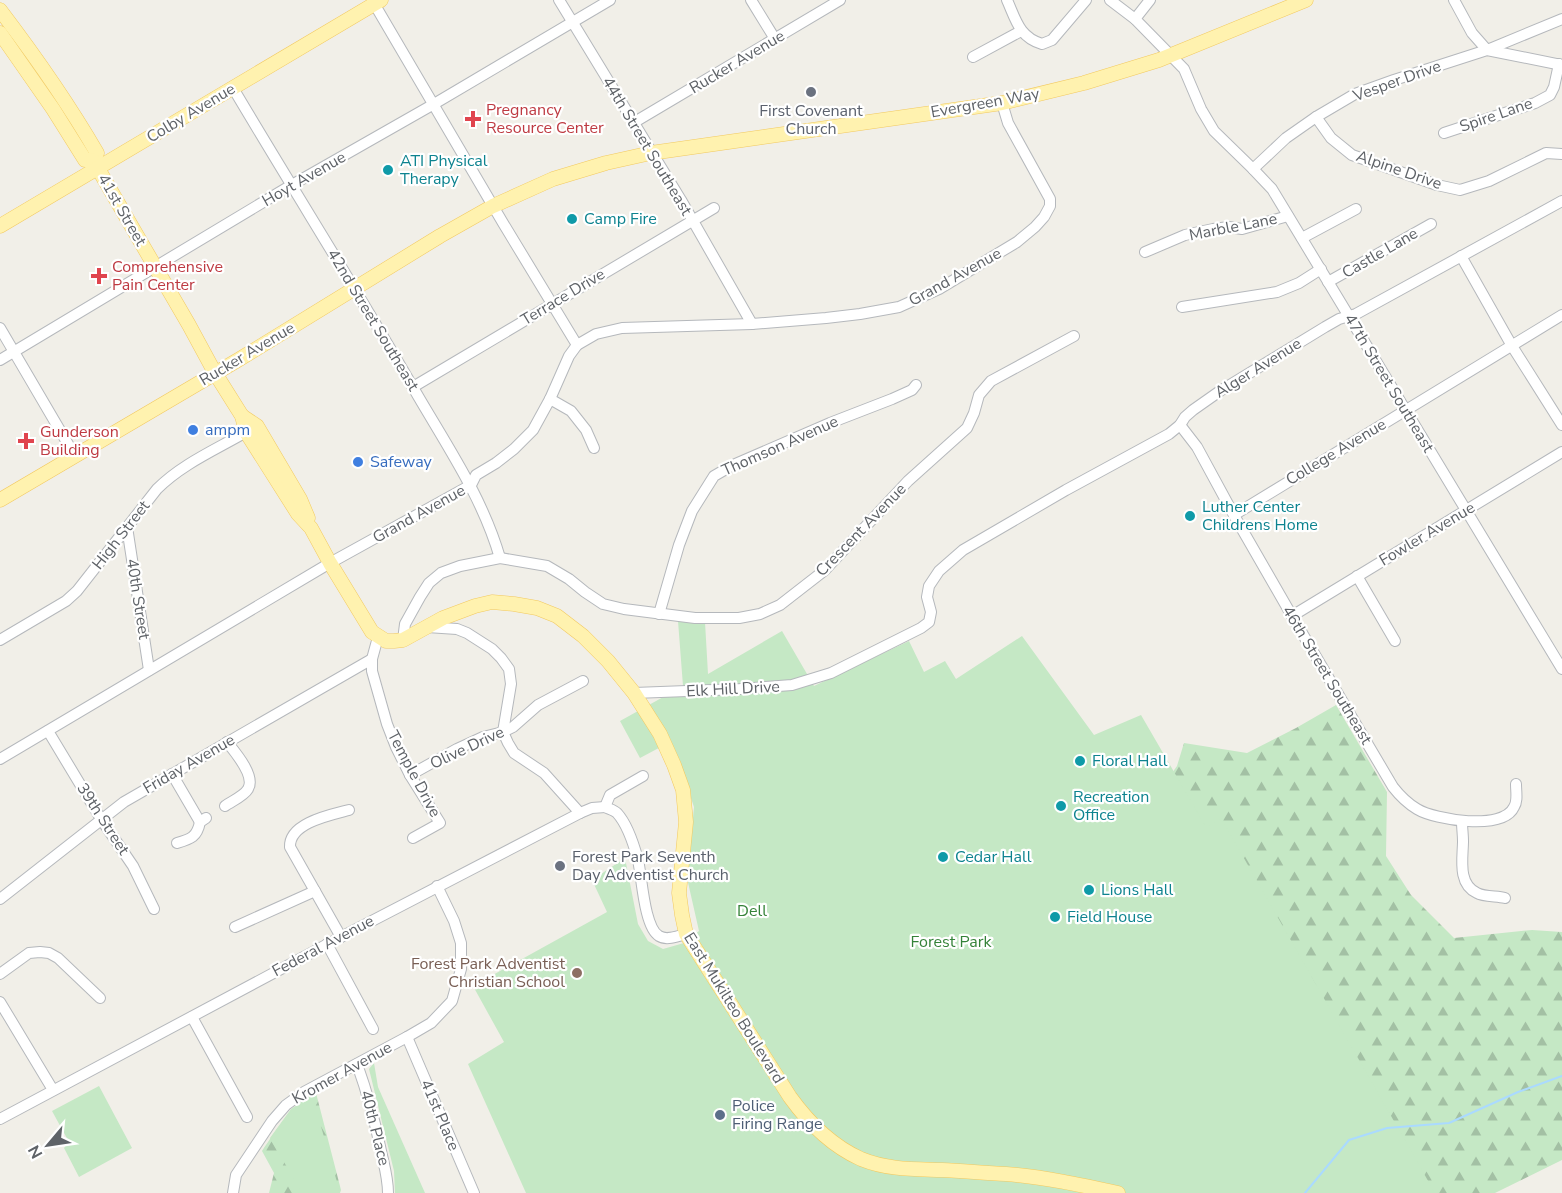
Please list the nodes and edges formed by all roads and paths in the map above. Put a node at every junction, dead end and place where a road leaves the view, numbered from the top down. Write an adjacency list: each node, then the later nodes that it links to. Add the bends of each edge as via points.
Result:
1 (559, 0): 16 (street, 44th Street Southeast)
2 (610, 0): 16 (street, Hoyt Avenue)
3 (751, 0): 19 (street)
4 (840, 0): 19 (street, Rucker Avenue)
5 (1007, 0): 17 (street)
6 (1086, 0): 17 (street, via 1052,40 1042,44)
7 (1110, 0): 14 (street, 47th Street Southeast)
8 (1150, 0): 14 (street)
9 (1306, 0): 12 (main road, Evergreen Way)
10 (1454, 0): 20 (street, via 1472,33)
11 (376, 1): 24 (main road, Colby Avenue); 26 (street)
12 (1281, 5): 21 (main road, Evergreen Way)
13 (0, 10): 32 (main road, 41st Street, via 75,117 97,153)
14 (1135, 19): 21 (street, 47th Street Southeast)
15 (1562, 19): 20 (street)
16 (572, 22): 26 (street, Hoyt Avenue); 28 (street, 44th Street Southeast)
17 (1021, 31): 22 (street)
18 (0, 33): 32 (main road, 41st Street, via 85,160)
19 (775, 39): 28 (street, Rucker Avenue)
20 (1487, 50): 23 (street, Vesper Drive); 27 (street, Vesper Drive, via 1355,94)
21 (1171, 56): 25 (main road, Evergreen Way); 33 (street, 47th Street Southeast, via 1184,69 1214,131)
22 (973, 57)
23 (1560, 65): 29 (street, Spire Lane, via 1550,95)
24 (233, 88): 32 (main road, Colby Avenue); 34 (street, 42nd Street Southeast)
25 (1002, 103): 30 (main road, Evergreen Way); 54 (street, Grand Avenue, via 1008,123 1050,199 1044,217 1025,236 939,288 899,307)
26 (434, 104): 34 (street, Hoyt Avenue); 36 (street)
27 (1316, 117): 31 (street, Alpine Drive, via 1331,138 1352,155 1460,190 1490,181 1546,153); 33 (street, Vesper Drive)
28 (633, 123): 30 (street, 44th Street Southeast)
29 (1444, 133)
30 (651, 153): 36 (main road, Rucker Avenue, via 553,179); 40 (street, 44th Street Southeast)
31 (1562, 154)
32 (96, 164): 42 (main road, Colby Avenue); 46 (main road, 41st Street)
33 (1253, 169): 39 (street, 47th Street Southeast, via 1272,189)
34 (290, 186): 46 (street, Hoyt Avenue); 49 (street, 42nd Street Southeast)
35 (1562, 201): 45 (street, Alger Avenue)
36 (493, 206): 49 (main road, Rucker Avenue); 50 (street)
37 (714, 208): 40 (street, Terrace Drive)
38 (1356, 209): 43 (street)
39 (1288, 216): 43 (street, 47th Street Southeast); 44 (street, Marble Lane, via 1242,229 1229,227 1185,235)
40 (693, 221): 50 (street, Terrace Drive); 54 (street, 44th Street Southeast)
41 (1431, 224): 48 (street, Castle Lane)
42 (0, 226)
43 (1302, 238): 47 (street, 47th Street Southeast)
44 (1145, 252)
45 (1461, 256): 53 (street, Alger Avenue); 58 (street)
46 (155, 266): 59 (street, Hoyt Avenue); 61 (main road, 41st Street)
47 (1321, 269): 48 (street, 47th Street Southeast); 51 (street, via 1277,292)
48 (1328, 282): 53 (street, 47th Street Southeast)
49 (354, 288): 61 (main road, Rucker Avenue); 63 (street, 42nd Street Southeast)
50 (552, 304): 57 (street); 63 (street, Terrace Drive)
51 (1182, 307)
52 (1562, 315): 58 (street, College Avenue)
53 (1349, 316): 65 (street, 47th Street Southeast); 67 (street, Alger Avenue, via 1220,391 1193,410)
54 (752, 324): 57 (street, Grand Avenue, via 622,328 596,334)
55 (0, 328): 59 (street)
56 (1074, 336): 82 (street, Crescent Avenue, via 991,381 979,395 967,428 908,481 825,570 780,605 739,618)
57 (578, 345): 64 (street, Grand Avenue)
58 (1512, 346): 65 (street, College Avenue); 68 (street)
59 (14, 352): 60 (street, Hoyt Avenue); 72 (street)
60 (0, 360)
61 (215, 373): 66 (main road, 41st Street); 72 (main road, Rucker Avenue)
62 (916, 385): 82 (street, Thomson Avenue, via 714,476 692,511)
63 (413, 387): 74 (street, 42nd Street Southeast)
64 (550, 399): 70 (street, via 571,411); 74 (street, Grand Avenue, via 533,430 496,464 476,475)
65 (1406, 410): 76 (street, 47th Street Southeast); 77 (street, College Avenue)
66 (242, 416): 69 (main road, 41st Street); 73 (main road, 41st Street, via 257,426)
67 (1180, 425): 77 (street, 46th Street Southeast, via 1197,447); 92 (street, Alger Avenue, via 963,550 939,571 929,586 929,622)
68 (1562, 425)
69 (246, 432): 73 (main road, 41st Street); 78 (street, High Street, via 168,478)
70 (594, 448)
71 (1562, 452): 76 (street, Fowler Avenue)
72 (75, 456): 75 (main road, Rucker Avenue)
73 (276, 470): 80 (main road, 41st Street, via 298,514 311,528)
74 (471, 485): 79 (street, 42nd Street Southeast); 80 (street, Grand Avenue)
75 (0, 500)
76 (1466, 511): 81 (street, Fowler Avenue); 90 (street, 47th Street Southeast)
77 (1234, 515): 83 (street, 46th Street Southeast)
78 (127, 527): 86 (street, High Street, via 66,601); 91 (street, 40th Street)
79 (500, 558): 82 (street, Crescent Avenue, via 547,566 603,604); 87 (street, Crescent Avenue, via 460,566 429,583 405,624)
80 (330, 563): 85 (main road, 41st Street); 91 (street, Grand Avenue)
81 (1358, 576): 83 (street, Fowler Avenue); 88 (street)
82 (658, 614)
83 (1292, 616): 108 (street, 46th Street Southeast, via 1393,787 1419,810)
84 (426, 627): 87 (main road, East Mukilteo Boulevard); 94 (main road, East Mukilteo Boulevard, via 461,610 492,602 537,608 557,615 584,636); 96 (street, via 458,629 501,658 509,669 511,684)
85 (378, 637): 87 (main road, via 386,641); 89 (street)
86 (0, 640)
87 (403, 640)
88 (1395, 640)
89 (372, 659): 97 (street, Friday Avenue); 100 (street, Temple Drive, via 387,724)
90 (1562, 669)
91 (148, 670): 95 (street, Grand Avenue)
92 (831, 673): 94 (street, Elk Hill Drive, via 792,685)
93 (583, 681): 96 (street, Olive Drive, via 538,705)
94 (634, 693): 117 (main road, East Mukilteo Boulevard, via 660,734 683,790 686,822 679,893)
95 (48, 731): 98 (street, Grand Avenue); 107 (street, 39th Street)
96 (504, 732): 100 (street, Olive Drive, via 483,737); 106 (street, via 514,753 544,773)
97 (227, 742): 99 (street, Friday Avenue); 103 (street, via 251,782 244,793)
98 (0, 759)
99 (172, 774): 107 (street, Friday Avenue); 110 (street, via 203,820 198,833)
100 (410, 775): 109 (street, Temple Drive, via 440,823)
101 (643, 776): 104 (street, via 610,795)
102 (1516, 784): 108 (street, 46th Street Southeast, via 1513,811 1493,820)
103 (225, 806)
104 (605, 807): 106 (street, Federal Avenue); 117 (street, via 616,813 631,839 654,931 668,938)
105 (349, 810): 112 (street, via 309,823 290,840 290,847)
106 (579, 813): 111 (street, Federal Avenue)
107 (101, 819): 114 (street, Friday Avenue); 115 (street, 39th Street, via 133,866)
108 (1462, 822): 113 (street, via 1462,870 1470,888)
109 (413, 838)
110 (177, 843)
111 (437, 886): 118 (street, Federal Avenue); 125 (street, Kromer Avenue, via 461,943 461,969 452,1001 431,1023)
112 (315, 891): 116 (street); 118 (street)
113 (1505, 898)
114 (0, 899)
115 (154, 909)
116 (235, 927)
117 (686, 934): 133 (main road, East Mukilteo Boulevard, via 804,1117 837,1145 885,1166 1010,1175)
118 (340, 937): 119 (street, Federal Avenue)
119 (327, 944): 123 (street, Federal Avenue); 124 (street)
120 (0, 974): 121 (street, via 29,953 49,953)
121 (100, 998)
122 (0, 1002): 127 (street)
123 (192, 1017): 127 (street, Federal Avenue); 128 (street)
124 (373, 1029)
125 (407, 1038): 126 (street, Kromer Avenue); 132 (street, 41st Place)
126 (357, 1064): 130 (street, Kromer Avenue, via 286,1105 236,1175); 131 (street, 40th Place, via 377,1132)
127 (53, 1090): 129 (street, Federal Avenue)
128 (247, 1117)
129 (0, 1119)
130 (233, 1193)
131 (388, 1193)
132 (474, 1193)
133 (1118, 1193)

